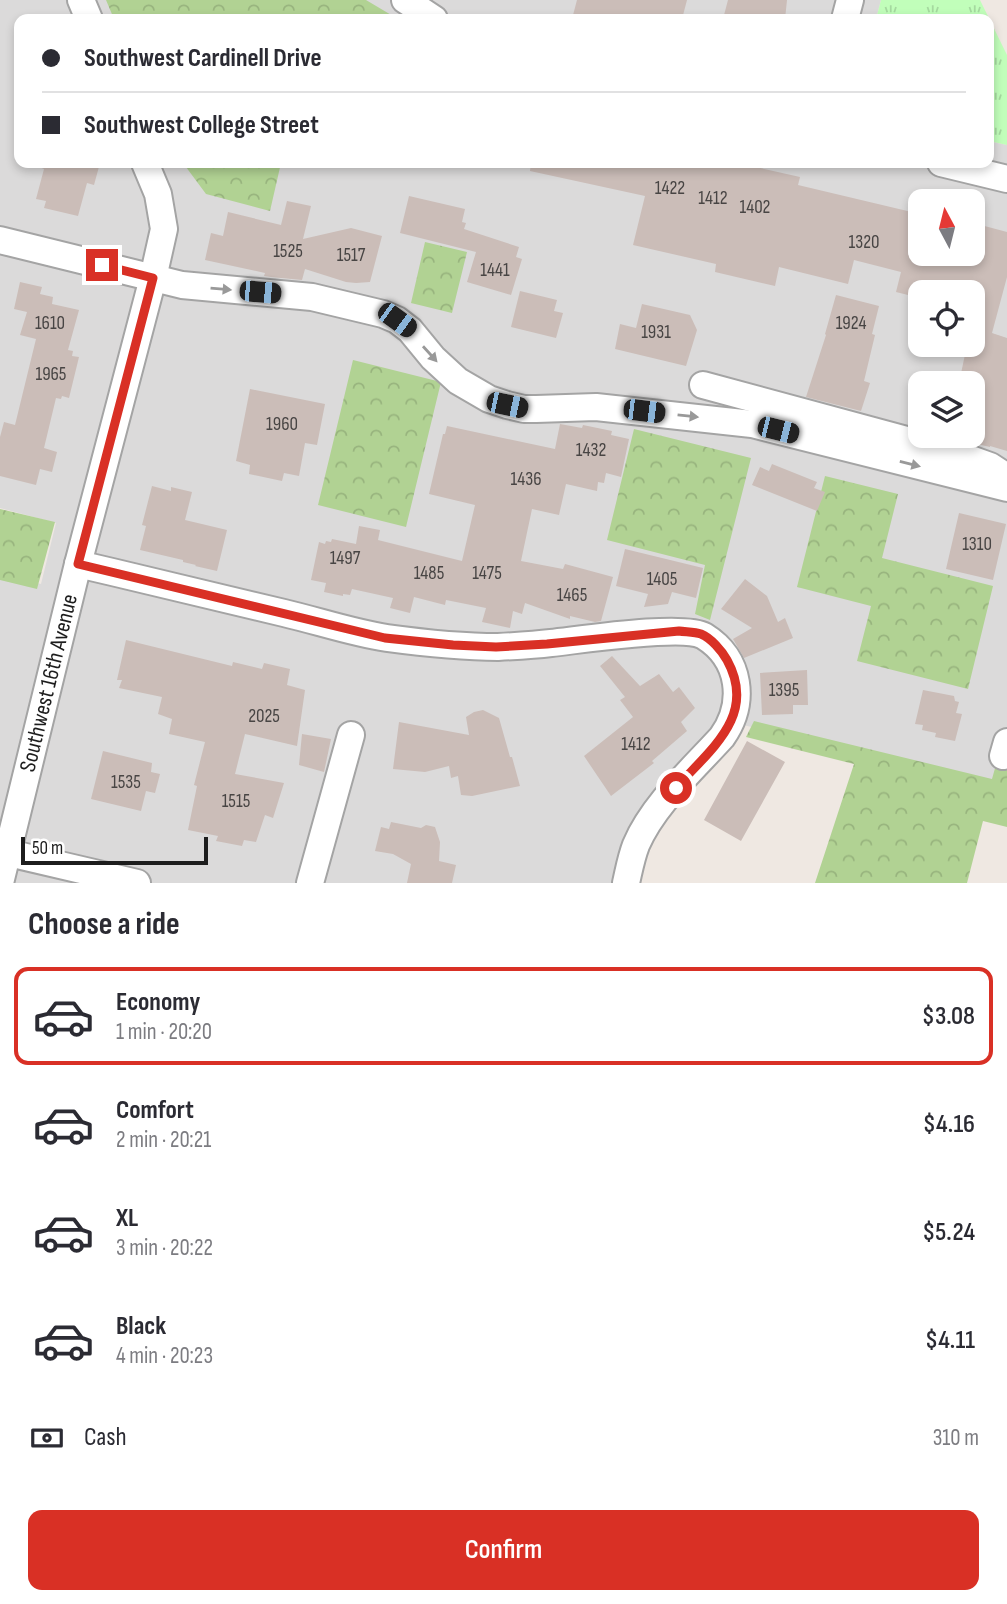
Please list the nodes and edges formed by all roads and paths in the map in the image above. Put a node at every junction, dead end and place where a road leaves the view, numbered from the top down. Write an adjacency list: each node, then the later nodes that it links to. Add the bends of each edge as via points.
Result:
1 (405, 0): 2 (street)
2 (426, 14)
3 (147, 168): 7 (street, Southwest 16th Avenue, via 158,194 164,229)
4 (963, 168): 5 (street)
5 (1007, 178)
6 (0, 240): 7 (street)
7 (153, 278): 10 (street, one-way to 10, via 182,285 312,297 383,314 410,330 458,381 507,405 524,409 596,407 752,424); 11 (street, Southwest 16th Avenue)
8 (703, 385): 9 (street, via 951,452)
9 (1007, 477)
10 (1007, 488)
11 (78, 564): 13 (street, Southwest 16th Avenue); 17 (street, via 385,638 496,647 679,631 701,634 732,669 736,710 722,737 646,827)
12 (351, 735): 16 (street)
13 (4, 852): 14 (street, Southwest 16th Avenue); 15 (street)
14 (0, 883)
15 (137, 883)
16 (310, 883)
17 (626, 883)

